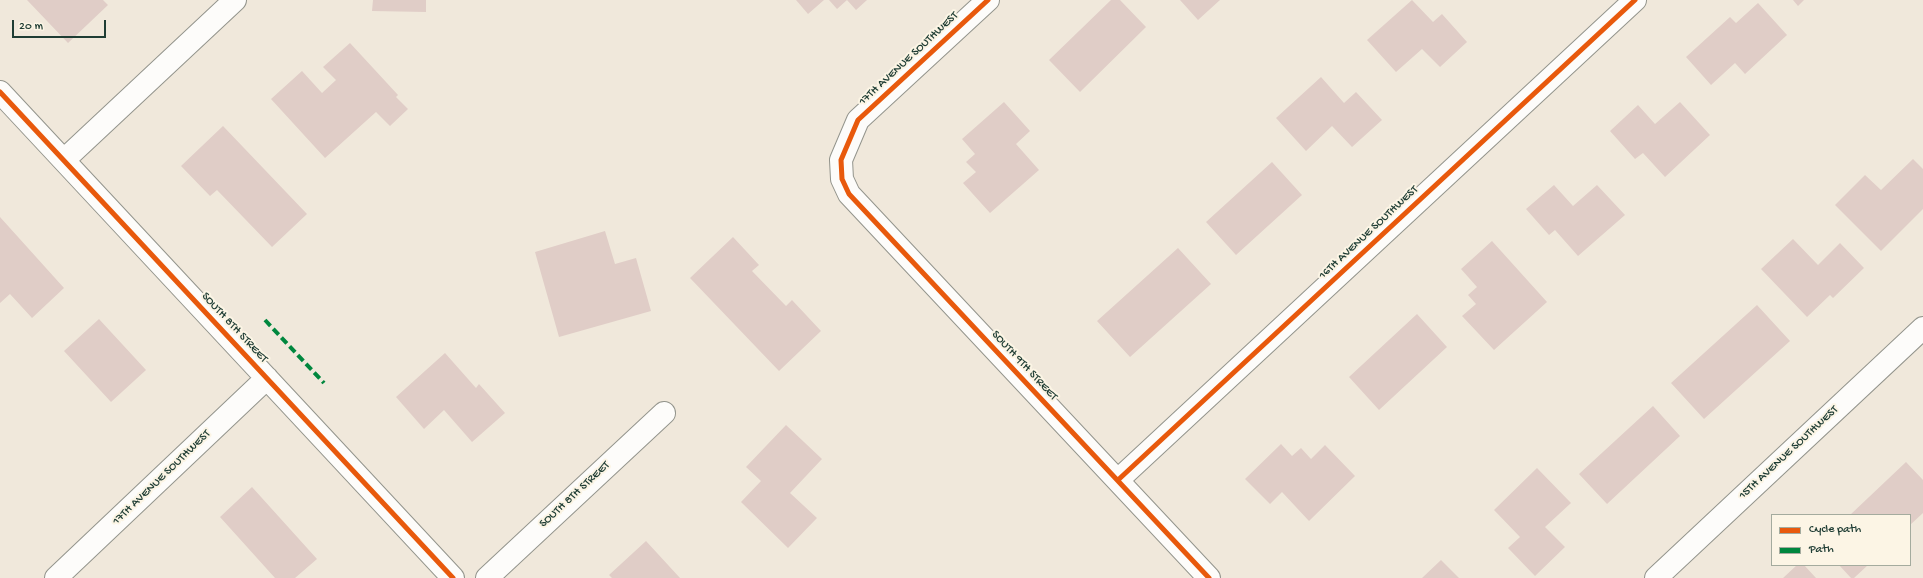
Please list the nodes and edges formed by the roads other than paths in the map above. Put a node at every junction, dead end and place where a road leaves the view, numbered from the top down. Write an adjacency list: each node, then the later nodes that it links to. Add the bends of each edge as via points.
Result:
1 (235, 0): 5 (street)
2 (988, 0): 6 (street, 17TH AVENUE SOUTHWEST, via 858,120)
3 (1635, 0): 10 (street, 16TH AVENUE SOUTHWEST)
4 (0, 92): 5 (street, SOUTH 8TH STREET)
5 (64, 160): 8 (street, SOUTH 8TH STREET)
6 (841, 160): 10 (street, SOUTH 9TH STREET, via 842,179 849,194)
7 (1923, 328): 15 (street, 15TH AVENUE SOUTHWEST)
8 (267, 378): 11 (street, 17TH AVENUE SOUTHWEST); 12 (street, SOUTH 8TH STREET)
9 (664, 413): 13 (street, SOUTH 8TH STREET)
10 (1118, 480): 14 (street, SOUTH 9TH STREET)
11 (56, 578)
12 (453, 578)
13 (487, 578)
14 (1209, 578)
15 (1656, 578)

